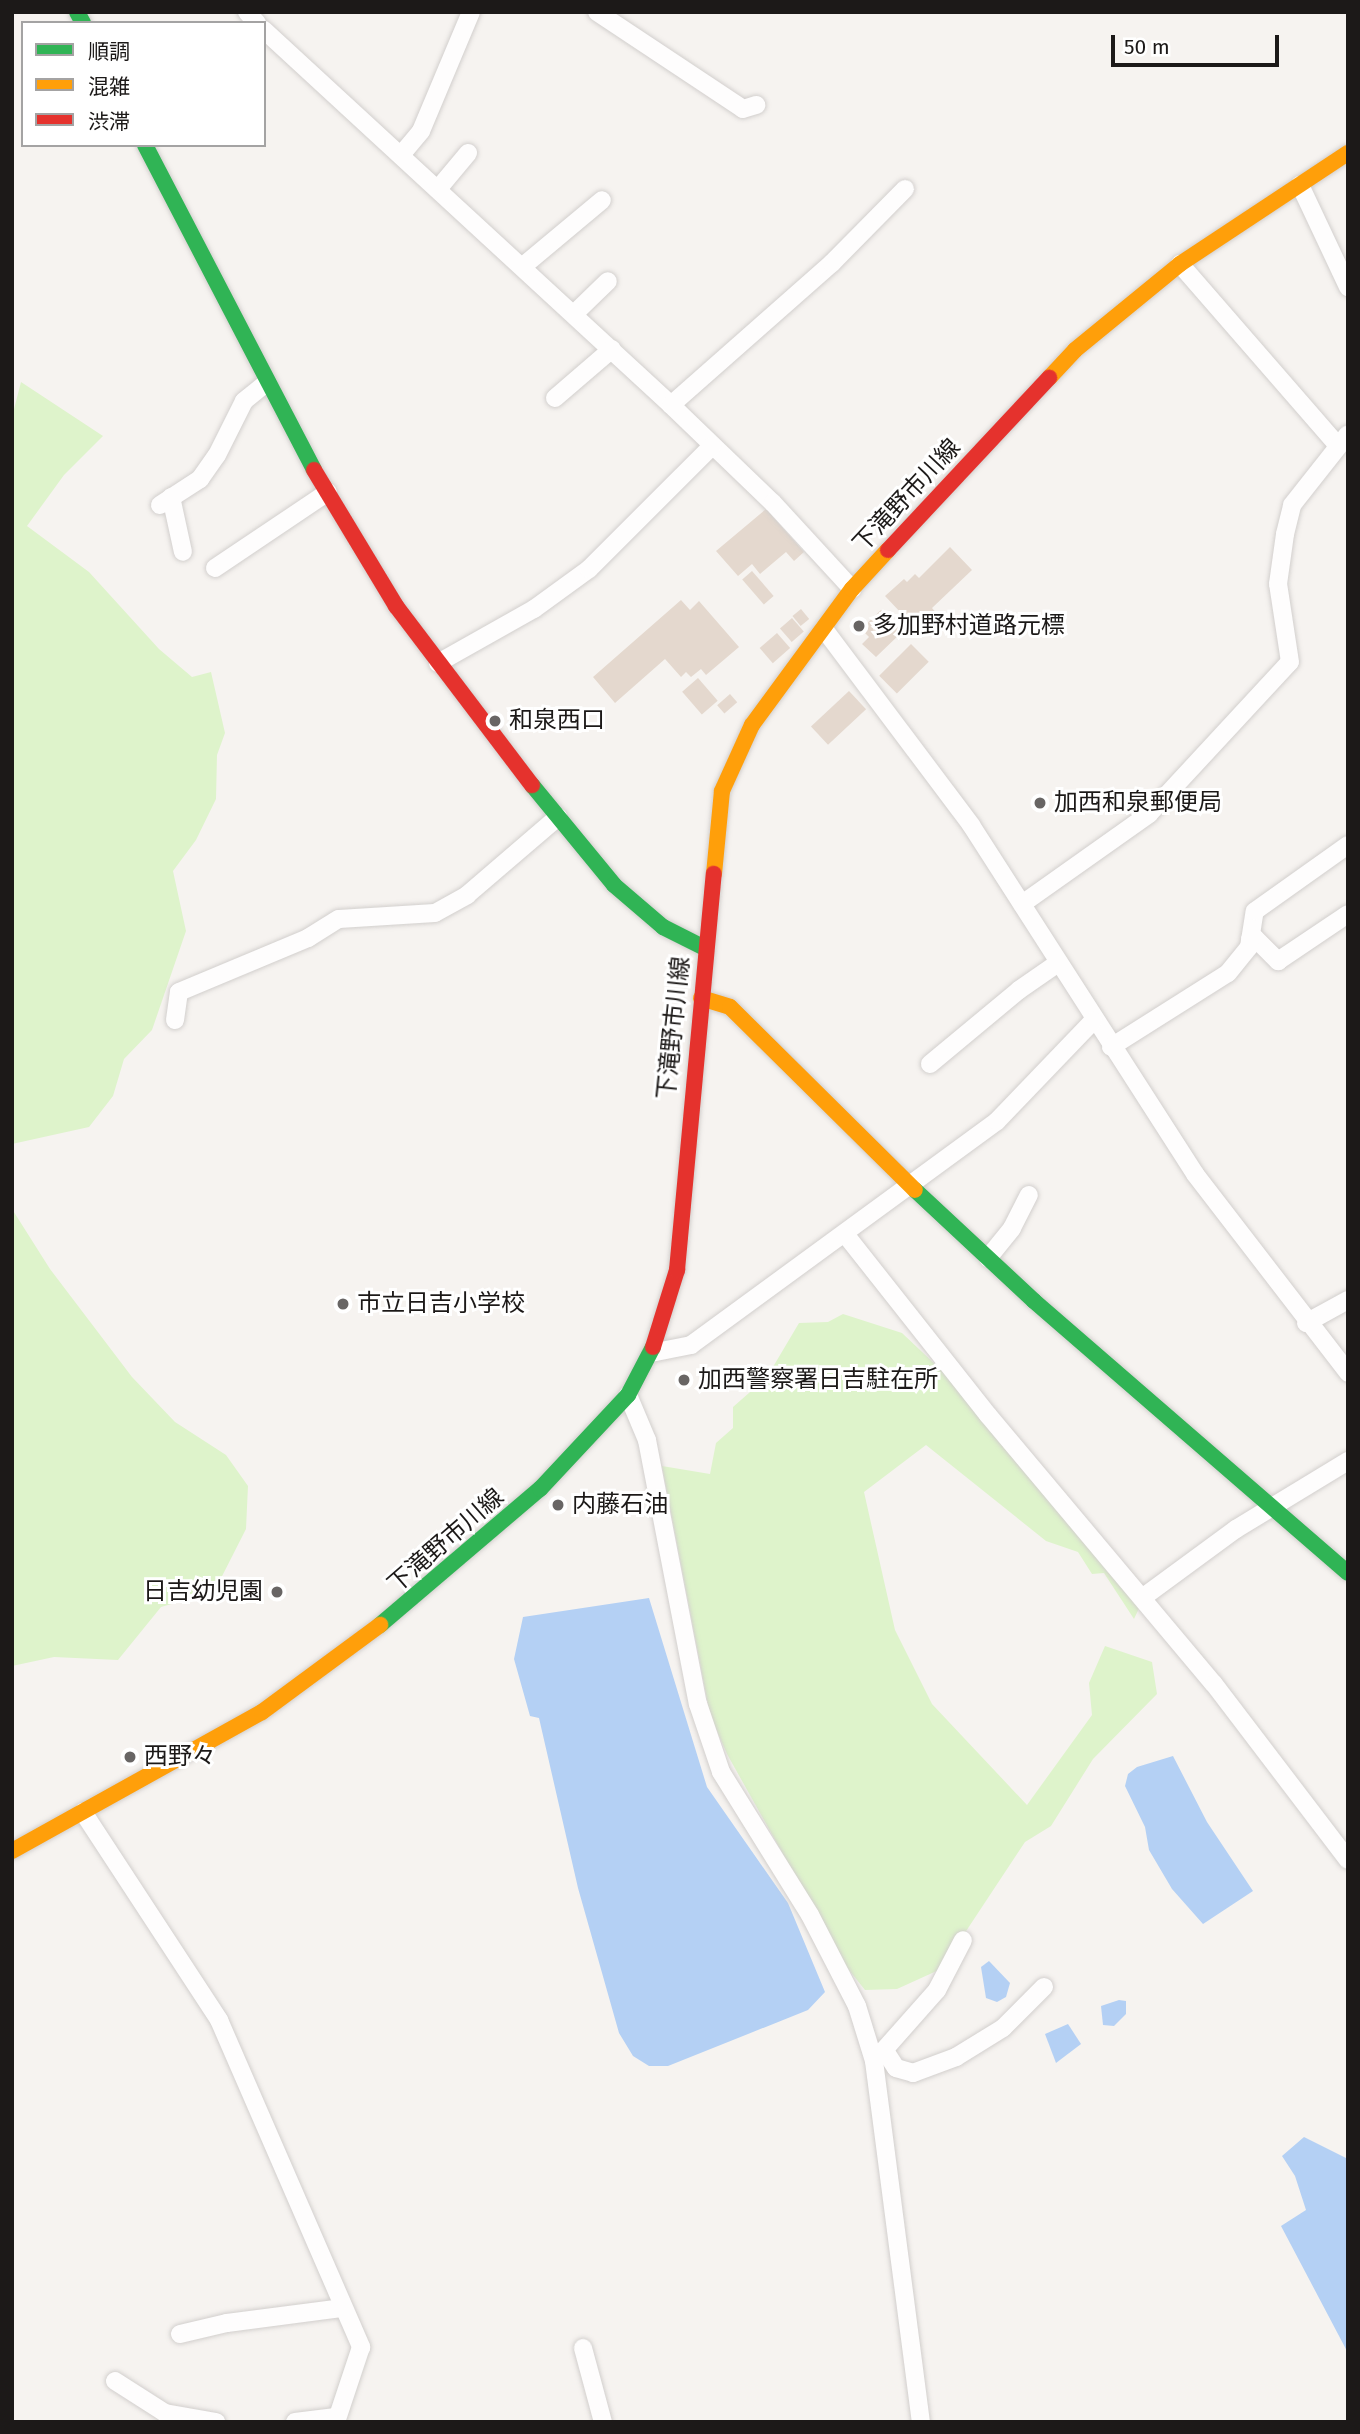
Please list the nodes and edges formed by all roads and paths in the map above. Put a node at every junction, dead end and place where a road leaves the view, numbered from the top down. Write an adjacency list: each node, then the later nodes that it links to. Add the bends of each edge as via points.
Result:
1 (471, 12): 8 (street, via 421,131)
2 (597, 12): 4 (street, via 743,109)
3 (266, 32): 8 (street)
4 (756, 105)
5 (146, 147): 19 (main road)
6 (468, 153): 10 (street)
7 (1348, 153): 9 (main road, 下滝野市川線)
8 (401, 155): 10 (street)
9 (1300, 185): 13 (main road, 下滝野市川線); 16 (street)
10 (438, 189): 14 (street)
11 (905, 189): 21 (street, via 832,263)
12 (602, 200): 14 (street)
13 (1180, 264): 22 (street); 27 (main road, 下滝野市川線, via 1075,350)
14 (522, 267): 17 (street)
15 (608, 281): 17 (street)
16 (1348, 287)
17 (575, 314): 18 (street)
18 (612, 349): 20 (street); 21 (street)
19 (266, 383): 24 (main road); 25 (street, via 244,401 200,479 165,501)
20 (555, 398)
21 (671, 405): 23 (street)
22 (1343, 440): 32 (street, via 1292,505 1284,534 1278,584 1290,662 1149,814)
23 (712, 446): 27 (street, via 773,503); 29 (street, via 589,569 534,609)
24 (328, 492): 26 (street); 29 (main road, via 396,606)
25 (183, 552)
26 (215, 568)
27 (852, 589): 28 (main road, 下滝野市川線)
28 (824, 629): 32 (street, via 915,747); 35 (main road, 下滝野市川線, via 781,679 752,725 722,790)
29 (438, 663): 30 (main road)
30 (558, 817): 35 (main road, via 614,885 663,927); 38 (street, via 467,895 435,913 339,919 308,938 179,992)
31 (1348, 845): 34 (street, via 1263,903 1251,919)
32 (1022, 904): 36 (street)
33 (1348, 914): 34 (street, via 1278,961 1255,938)
34 (1250, 939): 40 (street, via 1228,973)
35 (705, 948): 37 (main road, 下滝野市川線)
36 (1058, 963): 39 (street); 41 (street, via 1018,990)
37 (701, 998): 42 (main road, via 730,1007); 48 (main road, 下滝野市川線, via 677,1270)
38 (175, 1020)
39 (1093, 1021): 40 (street); 42 (street, via 997,1121)
40 (1111, 1047): 47 (street, via 1195,1174)
41 (930, 1064)
42 (909, 1185): 44 (street); 45 (main road)
43 (1028, 1195): 45 (street, via 1012,1228)
44 (845, 1234): 48 (street, via 691,1345); 54 (street, via 988,1415)
45 (988, 1258): 52 (main road)
46 (1348, 1300): 47 (street)
47 (1306, 1323): 49 (street)
48 (651, 1353): 50 (main road, 下滝野市川線)
49 (1348, 1373)
50 (628, 1395): 55 (main road, 下滝野市川線, via 540,1489 416,1599 262,1712); 60 (street, via 647,1440 698,1704 721,1772 810,1915)
51 (1348, 1461): 52 (street)
52 (1271, 1509): 53 (main road); 54 (street)
53 (1348, 1573)
54 (1142, 1598): 57 (street)
55 (83, 1812): 56 (main road, 下滝野市川線); 61 (street, via 219,2020)
56 (12, 1851)
57 (1348, 1860)
58 (963, 1940): 60 (street, via 937,1990)
59 (1044, 1987): 60 (street, via 1003,2028 956,2057 913,2073)
60 (879, 2056): 69 (street)
61 (343, 2308): 62 (street); 65 (street, via 361,2347)
62 (180, 2334)
63 (583, 2348): 66 (street)
64 (115, 2381): 67 (street, via 165,2413)
65 (336, 2419): 68 (street)
66 (597, 2421)
67 (216, 2422)
68 (295, 2422)
69 (921, 2422)

